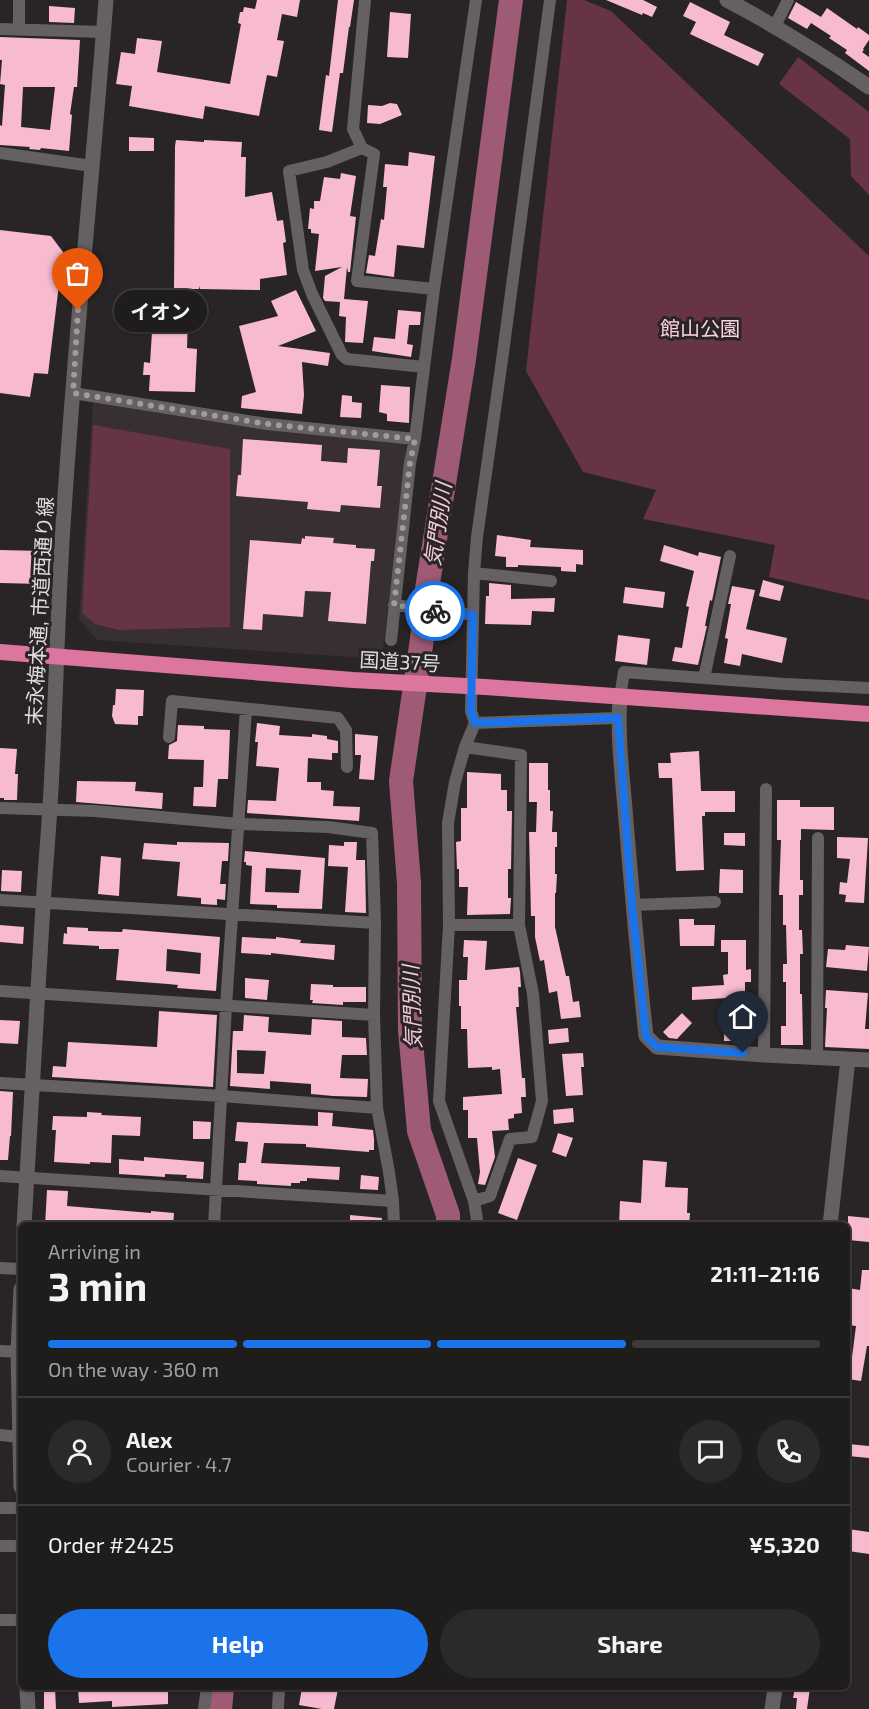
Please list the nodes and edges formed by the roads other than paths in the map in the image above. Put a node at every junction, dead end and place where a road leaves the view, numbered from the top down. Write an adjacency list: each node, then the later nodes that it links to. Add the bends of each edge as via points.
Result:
1 (19, 0): 10 (street)
2 (106, 0): 11 (street, 末永梅本通, 市道西通り線)
3 (365, 0): 13 (street, via 353,129)
4 (476, 0): 16 (street)
5 (550, 0): 21 (street)
6 (727, 0): 8 (street)
7 (788, 0): 8 (street)
8 (775, 26): 12 (street)
9 (0, 29): 10 (street)
10 (19, 29): 11 (street)
11 (104, 32): 15 (street, 末永梅本通, 市道西通り線)
12 (869, 87)
13 (362, 148): 16 (street, via 374,154 357,281); 17 (street, via 289,171 303,270 342,355 347,359)
14 (0, 153): 15 (street)
15 (92, 166): 18 (street, 末永梅本通, 市道西通り線)
16 (434, 289): 17 (street)
17 (424, 367): 19 (street)
18 (73, 393): 19 (street, via 267,424); 27 (street, 末永梅本通, 市道西通り線)
19 (415, 439): 23 (street)
20 (730, 556): 28 (street)
21 (474, 573): 22 (street); 24 (street)
22 (551, 581)
23 (400, 606): 24 (street); 25 (street)
24 (470, 615): 34 (street, via 471,711)
25 (391, 640)
26 (0, 652): 27 (highway, 国道37号)
27 (57, 656): 30 (highway, 国道37号); 40 (street, 末永梅本通, 市道西通り線)
28 (704, 678): 29 (street); 30 (street, via 624,672)
29 (869, 688)
30 (620, 697): 32 (highway, 国道37号); 33 (street)
31 (246, 709): 35 (street, via 172,701); 37 (street, via 338,718 346,730); 41 (street)
32 (869, 714)
33 (618, 718): 34 (street); 46 (street)
34 (475, 723): 36 (street)
35 (170, 736)
36 (465, 747): 49 (street, via 448,823); 50 (street, via 521,755)
37 (347, 767)
38 (766, 789): 55 (street)
39 (0, 808): 40 (street)
40 (50, 810): 41 (street); 45 (street, 末永梅本通, 市道西通り線)
41 (239, 824): 47 (street); 48 (street, via 328,827 372,833)
42 (818, 838): 56 (street)
43 (0, 900): 45 (street)
44 (716, 902): 46 (street)
45 (43, 903): 47 (street); 52 (street, 末永梅本通, 市道西通り線)
46 (632, 905): 55 (street, via 646,1036 657,1047)
47 (233, 914): 48 (street); 53 (street)
48 (375, 923): 54 (street)
49 (448, 925): 50 (street); 67 (street, via 439,1101)
50 (519, 925): 67 (street, via 533,994 542,1101 532,1137 510,1139 490,1196)
51 (0, 991): 52 (street)
52 (39, 994): 53 (street); 60 (street, 末永梅本通, 市道西通り線)
53 (226, 1006): 54 (street); 61 (street)
54 (374, 1015): 62 (street)
55 (764, 1055): 56 (street)
56 (816, 1057): 57 (street)
57 (848, 1059): 58 (street); 72 (street)
58 (869, 1060)
59 (0, 1083): 60 (street)
60 (33, 1085): 61 (street); 64 (street, 末永梅本通, 市道西通り線)
61 (222, 1096): 62 (street); 65 (street)
62 (377, 1108): 66 (street)
63 (0, 1176): 64 (street)
64 (27, 1178): 65 (street); 68 (street, 末永梅本通, 市道西通り線)
65 (216, 1190): 66 (street); 69 (street)
66 (393, 1201): 70 (street)
67 (474, 1201): 71 (street)
68 (24, 1222)
69 (214, 1222)
70 (394, 1222)
71 (477, 1222)
72 (830, 1222)
73 (0, 1268): 74 (street)
74 (18, 1269)
75 (0, 1351): 76 (street)
76 (18, 1352)
77 (0, 1436): 78 (street)
78 (18, 1437)
79 (0, 1508): 80 (street)
80 (18, 1508)
81 (0, 1546): 82 (street)
82 (18, 1546)
83 (0, 1620): 84 (street)
84 (18, 1620)
85 (27, 1690): 89 (street)
86 (207, 1690): 90 (street)
87 (279, 1690): 91 (street)
88 (775, 1690): 92 (street)
89 (28, 1709)
90 (204, 1709)
91 (278, 1709)
92 (772, 1709)

